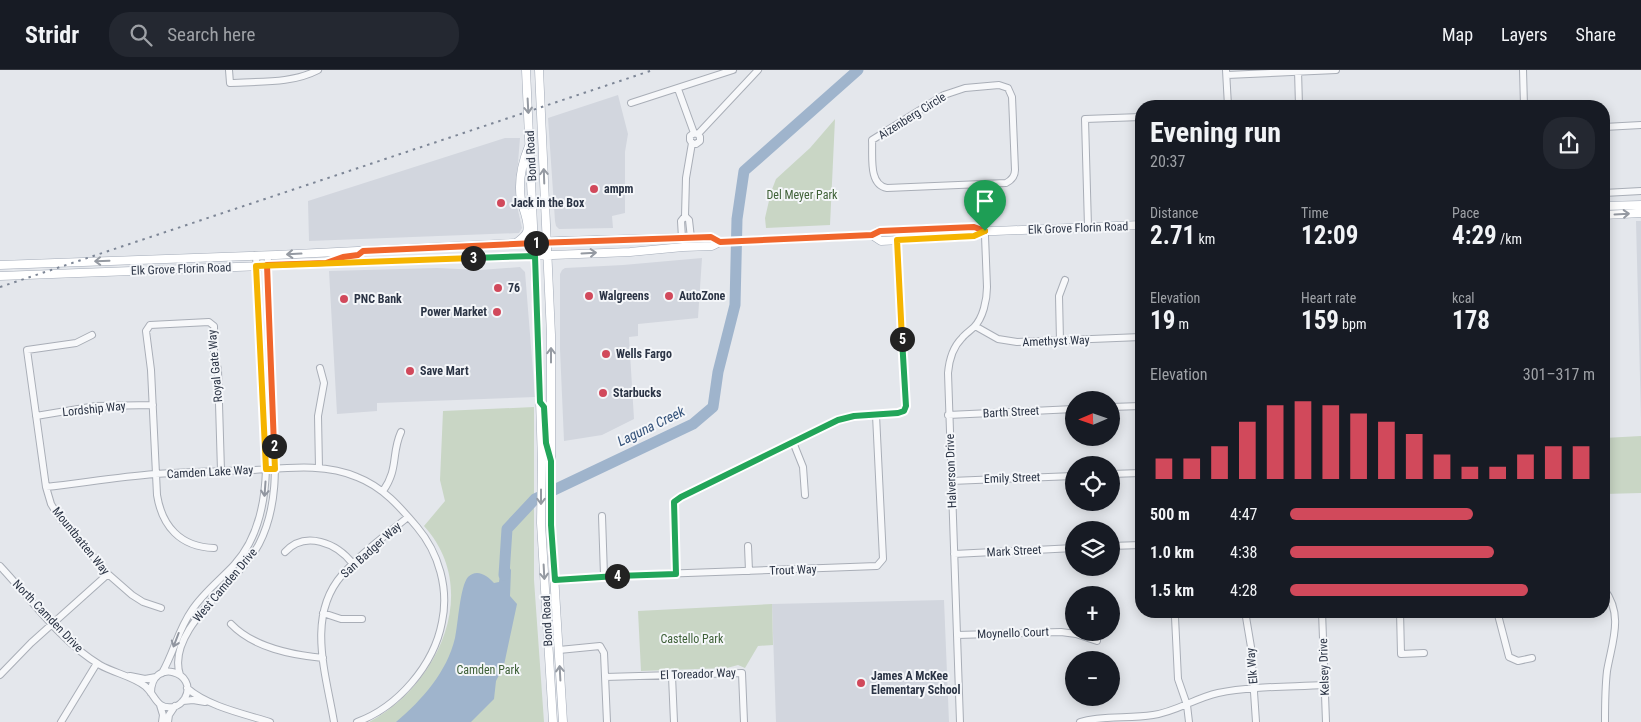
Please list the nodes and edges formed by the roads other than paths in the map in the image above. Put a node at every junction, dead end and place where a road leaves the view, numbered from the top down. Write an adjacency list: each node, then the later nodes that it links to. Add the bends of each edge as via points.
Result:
1 (229, 70): 2 (street, via 230,83 292,80)
2 (318, 70)
3 (526, 70): 20 (main road, Bond Road, one-way to 20)
4 (537, 70): 36 (main road, Bond Road, one-way to 4)
5 (733, 70): 11 (street)
6 (758, 70): 19 (street)
7 (1336, 70): 9 (street)
8 (1523, 70): 14 (street)
9 (1298, 71): 10 (street); 13 (street)
10 (1227, 72): 12 (street)
11 (678, 89): 15 (street); 19 (street)
12 (1228, 100)
13 (1299, 100)
14 (1524, 100)
15 (631, 103)
16 (1135, 117): 30 (street, via 1085,119)
17 (1641, 125): 18 (street)
18 (1610, 127)
19 (696, 134): 28 (street, via 690,138)
20 (530, 142): 38 (main road, Bond Road); 39 (main road, via 520,182 527,230)
21 (983, 184): 21 (street, Aizenberg Circle, via 1006,183 1015,173 1012,96 1005,86 965,88 944,95 872,140 874,179 880,187); 31 (street)
22 (1641, 192): 23 (street)
23 (1610, 193)
24 (1641, 205): 25 (main road)
25 (1610, 206)
26 (1641, 213): 27 (main road, one-way to 26)
27 (1610, 215)
28 (685, 216): 33 (street, via 681,221); 34 (street, via 689,220)
29 (1135, 225): 30 (main road, Elk Grove Florin Road)
30 (1088, 227): 31 (main road, Elk Grove Florin Road)
31 (985, 231): 32 (main road, Elk Grove Florin Road, via 974,227 880,231); 35 (main road, Elk Grove Florin Road, via 974,236); 54 (street, Halverson Drive, via 987,292)
32 (872, 235): 35 (main road, Elk Grove Florin Road, via 880,241); 37 (main road, Elk Grove Florin Road)
33 (682, 238): 34 (main road, Elk Grove Florin Road); 36 (main road, Elk Grove Florin Road)
34 (691, 238): 37 (main road, Elk Grove Florin Road, via 711,237); 41 (main road, via 690,243 669,244)
35 (897, 240): 64 (street, via 906,406 898,413)
36 (547, 242): 38 (main road, Elk Grove Florin Road); 45 (main road, Bond Road)
37 (720, 242): 41 (main road, Elk Grove Florin Road, via 712,246)
38 (535, 243): 39 (main road, Elk Grove Florin Road); 46 (main road, Bond Road)
39 (515, 244): 40 (main road, Elk Grove Florin Road)
40 (401, 249): 42 (main road, Elk Grove Florin Road); 47 (main road)
41 (662, 249): 45 (main road, Elk Grove Florin Road, one-way to 41)
42 (363, 251): 44 (main road, Elk Grove Florin Road, one-way to 44); 48 (main road)
43 (256, 255): 44 (main road, Elk Grove Florin Road); 49 (main road, Elk Grove Florin Road, one-way to 49); 51 (street, West Camden Drive)
44 (268, 255): 50 (street, West Camden Drive)
45 (547, 255): 46 (main road, Elk Grove Florin Road); 69 (main road, Bond Road, one-way to 45)
46 (535, 256): 47 (main road, Elk Grove Florin Road); 59 (main road, Bond Road)
47 (380, 261): 48 (main road, Elk Grove Florin Road)
48 (326, 263): 50 (main road, Elk Grove Florin Road)
49 (0, 265)
50 (267, 265): 51 (main road, Elk Grove Florin Road); 72 (street, West Camden Drive)
51 (256, 266): 52 (main road, Elk Grove Florin Road); 71 (street, West Camden Drive)
52 (0, 276)
53 (1065, 280): 57 (street, via 1058,296)
54 (975, 326): 57 (street, Amethyst Way, via 1010,342); 65 (street, Halverson Drive, via 958,342 950,360)
55 (92, 335): 66 (street, Mountbatten Way, via 76,343 27,350)
56 (1135, 337): 57 (street, Amethyst Way)
57 (1060, 341)
58 (320, 368): 70 (street, via 324,383 318,416)
59 (540, 402): 69 (main road, via 544,407); 140 (main road, Bond Road, one-way to 140, via 541,523)
60 (153, 404): 66 (street, Lordship Way, via 96,406); 73 (street, Royal Gate Way, via 146,331 150,325 209,322 214,326 218,370); 75 (street, Royal Gate Way)
61 (1135, 406): 62 (street)
62 (1120, 407)
63 (1065, 409): 65 (street, Barth Street)
64 (876, 414): 68 (street, via 844,418); 93 (street, Trout Way, via 883,559 877,566)
65 (948, 415): 78 (street, Halverson Drive)
66 (36, 416): 79 (street, Mountbatten Way)
67 (401, 432): 80 (street, via 393,473)
68 (793, 442): 81 (street, via 803,467); 96 (street, via 674,502)
69 (551, 465): 98 (main road, Bond Road)
70 (319, 468): 72 (street, Camden Lake Way); 80 (street, Camden Lake Way, via 350,474)
71 (266, 469): 72 (street, Camden Lake Way); 73 (street, Camden Lake Way); 117 (street, West Camden Drive, one-way to 117, via 263,508 250,541 234,565 192,608)
72 (275, 469): 119 (street, West Camden Drive, via 272,509 259,544 236,576 194,622 180,652)
73 (221, 471): 75 (street, Camden Lake Way)
74 (1135, 473): 76 (street)
75 (156, 474): 79 (street, Camden Lake Way); 87 (street, Royal Gate Way, via 159,507 166,523 175,534 190,543)
76 (1120, 474)
77 (1065, 476): 78 (street, Emily Street)
78 (951, 481): 90 (street, Halverson Drive)
79 (46, 487): 95 (street, Mountbatten Way, via 59,517)
80 (383, 491): 83 (street, Camden Lake Way)
81 (805, 495)
82 (602, 516): 97 (street)
83 (408, 517): 91 (street, San Badger Way); 139 (street, Camden Lake Way, via 424,536 441,572 444,596 441,628 429,658 403,692 384,708)
84 (1135, 545): 86 (street)
85 (748, 546): 93 (street)
86 (1120, 546)
87 (214, 548)
88 (1065, 548): 90 (street, Mark Street)
89 (285, 552): 91 (street, via 295,543 314,540 339,549)
90 (954, 554): 111 (street, Halverson Drive)
91 (353, 564): 101 (street, San Badger Way, via 334,586)
92 (0, 566): 94 (street, North Camden Drive)
93 (749, 571): 96 (street, Trout Way)
94 (3, 574): 108 (street, North Camden Drive)
95 (108, 574): 100 (street, Mountbatten Way, via 132,595); 108 (street)
96 (676, 574): 97 (street, Trout Way)
97 (604, 576): 98 (street, Trout Way)
98 (555, 580): 112 (main road, Bond Road)
99 (1610, 600): 150 (street, via 1616,626 1606,681)
100 (161, 608)
101 (323, 613): 107 (street, via 341,619); 114 (street, San Badger Way, via 320,631)
102 (1175, 618): 131 (street, via 1178,680)
103 (1246, 618): 126 (street, Elk Way)
104 (1322, 618): 124 (street, Kelsey Drive)
105 (1400, 618): 113 (street, via 1402,654)
106 (1499, 618): 115 (street, via 1509,657 1518,661)
107 (362, 619)
108 (53, 624): 116 (street, North Camden Drive); 118 (street)
109 (230, 624): 114 (street, via 259,643)
110 (1065, 633): 111 (street, Moynello Court)
111 (957, 636): 145 (street, Halverson Drive)
112 (559, 650): 123 (street, via 600,646 604,653); 141 (main road, Bond Road, one-way to 112)
113 (1424, 653)
114 (324, 658): 138 (street, San Badger Way)
115 (1532, 658)
116 (97, 663): 120 (street, North Camden Drive); 134 (street)
117 (162, 673): 119 (street); 122 (street)
118 (0, 675)
119 (180, 675): 125 (street)
120 (126, 676): 122 (street, North Camden Drive); 127 (street, North Camden Drive)
121 (672, 676): 123 (street, El Toreador Way); 143 (street); 144 (street, El Toreador Way, via 742,673)
122 (156, 677): 127 (street)
123 (605, 677): 142 (street)
124 (1325, 685): 126 (street); 149 (street, Kelsey Drive)
125 (187, 688): 128 (street); 129 (street)
126 (1254, 688): 131 (street, via 1216,693); 148 (street, Elk Way)
127 (151, 692): 130 (street)
128 (183, 701): 129 (street); 132 (street)
129 (216, 704): 137 (street)
130 (160, 705): 132 (street); 135 (street)
131 (1187, 705): 133 (street, via 1154,715); 147 (street)
132 (175, 706): 136 (street)
133 (1117, 720): 146 (street)
134 (61, 722)
135 (162, 722)
136 (168, 722)
137 (270, 722)
138 (334, 722)
139 (357, 722)
140 (553, 722)
141 (563, 722)
142 (607, 722)
143 (674, 722)
144 (744, 722)
145 (960, 722)
146 (1080, 722)
147 (1189, 722)
148 (1256, 722)
149 (1326, 722)
150 (1605, 722)

